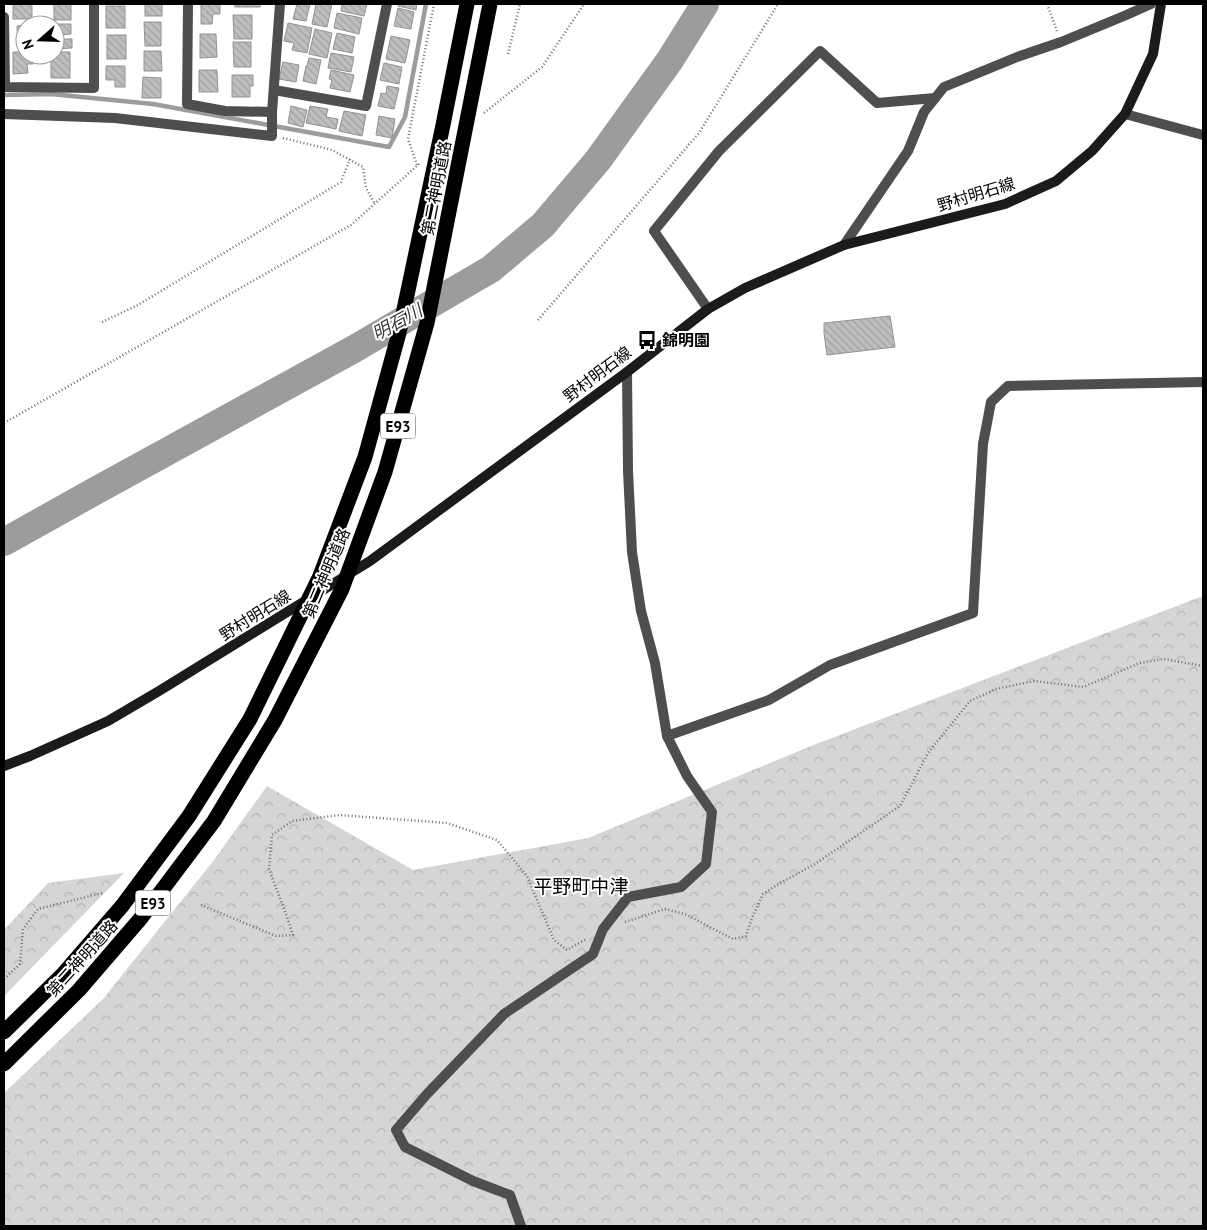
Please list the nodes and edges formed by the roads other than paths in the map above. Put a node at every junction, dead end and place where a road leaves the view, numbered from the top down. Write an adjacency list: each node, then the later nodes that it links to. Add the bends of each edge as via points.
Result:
1 (94, 4): 9 (street, via 94,88 5,87)
2 (188, 4): 12 (street, via 187,104 225,111)
3 (280, 4): 10 (street)
4 (387, 4): 10 (street, via 366,106)
5 (467, 4): 22 (highway, 第二神明道路 / E93, via 399,333 365,457 320,576 250,719 189,816 122,906 64,973)
6 (490, 4): 23 (highway, 第二神明道路 / E93, via 474,115 427,322 385,472 342,589 275,720 214,821 142,918 79,990)
7 (1151, 4): 11 (street, via 944,87)
8 (1162, 4): 14 (main road, 野村明石線, via 1153,54)
9 (4, 17)
10 (274, 90): 12 (street)
11 (935, 98): 16 (street, via 924,112 908,151); 17 (street, via 877,103 820,51 719,151 654,231)
12 (272, 112): 13 (street, via 272,136 115,118)
13 (4, 114)
14 (1125, 114): 15 (street); 16 (main road, 野村明石線, via 1092,151 1056,181 1005,204)
15 (1203, 134)
16 (844, 244): 17 (main road, 野村明石線, via 745,288)
17 (708, 309): 18 (main road, 野村明石線)
18 (627, 372): 20 (street, via 632,552); 21 (main road, 野村明石線, via 370,561 160,691 108,720)
19 (1203, 382): 20 (street, via 1008,386 991,402 983,444 973,613 830,665 769,700)
20 (667, 736): 24 (street, via 687,776 712,812 706,864 681,886 628,897 602,929 593,954 504,1014 396,1130 405,1147 473,1181 510,1195)
21 (4, 766)
22 (4, 1032)
23 (4, 1064)
24 (521, 1226)

